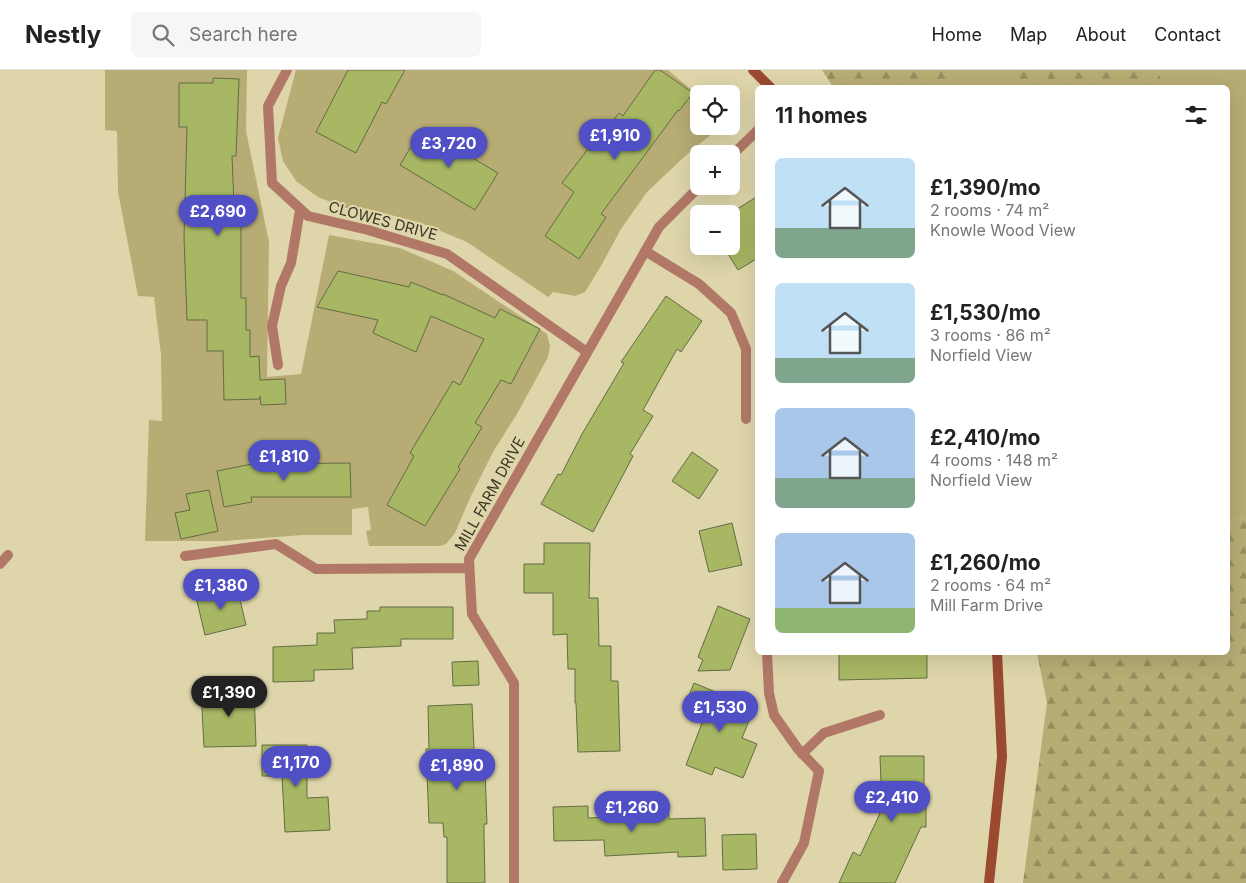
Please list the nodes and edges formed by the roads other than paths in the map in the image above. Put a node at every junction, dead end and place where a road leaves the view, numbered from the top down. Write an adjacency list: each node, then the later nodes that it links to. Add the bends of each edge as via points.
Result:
1 (288, 70): 7 (street, CLOWES DRIVE, via 268,106 272,183)
2 (753, 70): 3 (street)
3 (768, 85)
4 (755, 133): 5 (street)
5 (740, 147)
6 (691, 195): 8 (street, MILL FARM DRIVE, via 659,227)
7 (300, 210): 9 (street, CLOWES DRIVE, via 308,216 448,254); 10 (street, via 291,263 281,286 272,326)
8 (645, 251): 9 (street, MILL FARM DRIVE); 11 (street, via 699,284 731,313 746,349)
9 (587, 352): 15 (street, MILL FARM DRIVE, via 469,559)
10 (278, 365)
11 (746, 419)
12 (8, 555): 14 (street)
13 (185, 556): 15 (street, via 276,544 316,569)
14 (0, 564)
15 (469, 568): 20 (street, MILL FARM DRIVE, via 472,614 514,683)
16 (767, 655): 19 (street, via 774,715)
17 (997, 655): 22 (street, via 1002,757)
18 (880, 715): 19 (street, via 824,733)
19 (802, 754): 21 (street, via 819,770 804,843)
20 (514, 883)
21 (782, 883)
22 (989, 883)

